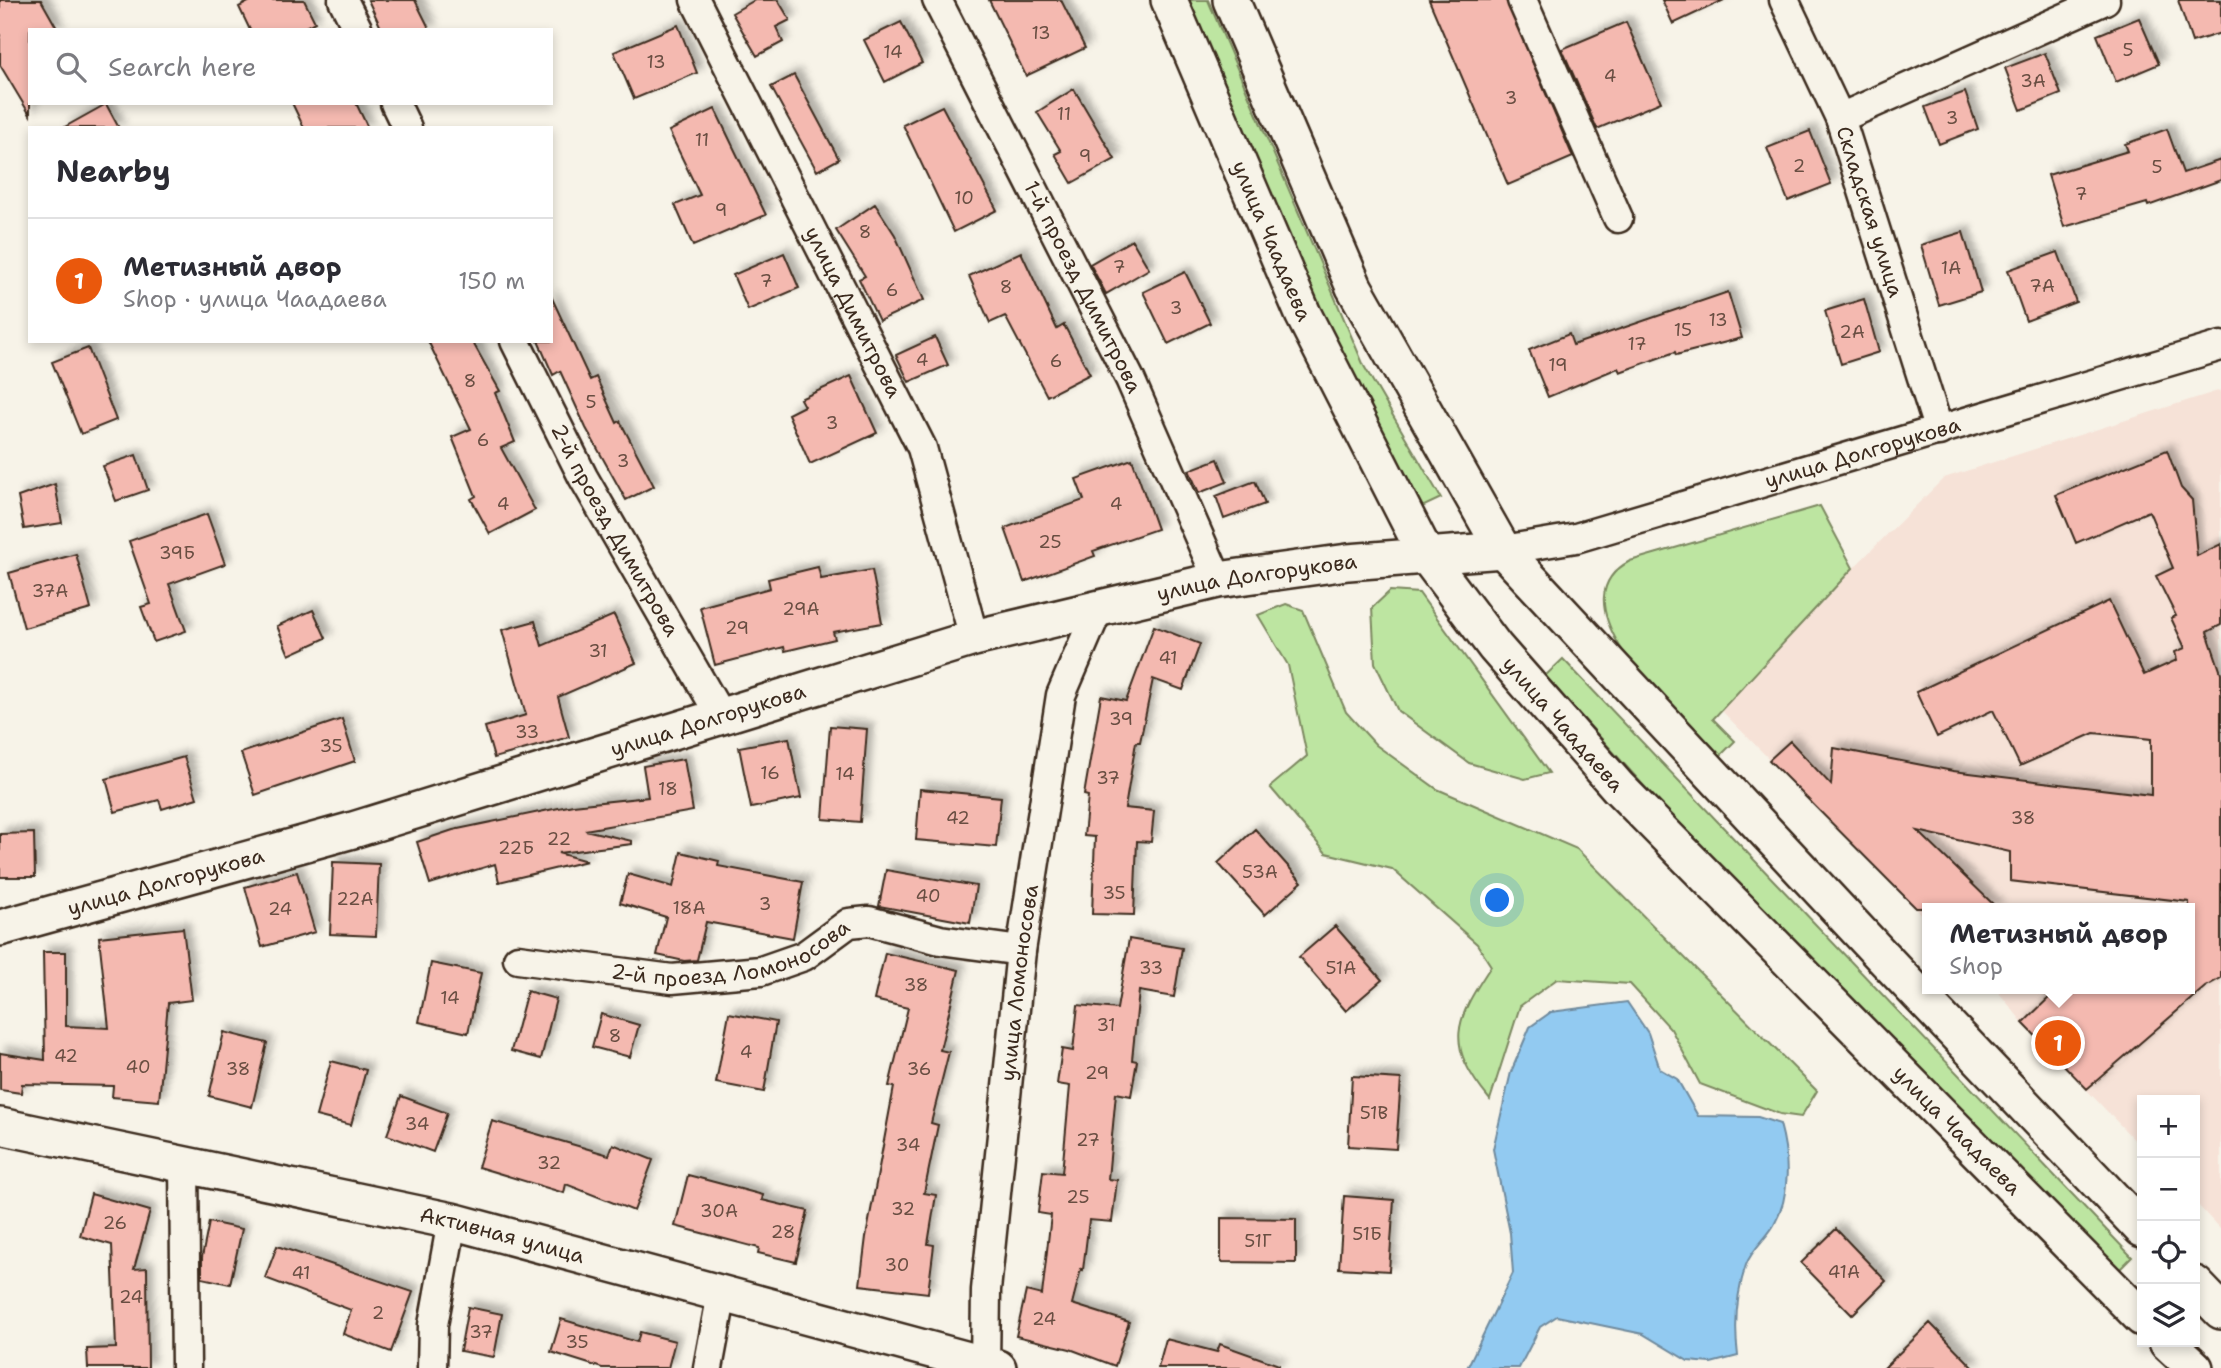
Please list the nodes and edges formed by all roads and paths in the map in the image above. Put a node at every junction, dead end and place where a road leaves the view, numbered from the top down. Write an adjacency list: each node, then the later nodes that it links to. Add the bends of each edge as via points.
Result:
1 (343, 0): 9 (street)
2 (695, 0): 21 (street, улица Димитрова, via 922,448)
3 (937, 0): 19 (street, 1-й проезд Димитрова, via 1130,379)
4 (1168, 0): 18 (main road, улица Чаадаева, via 1303,314)
5 (1231, 0): 17 (main road, via 1354,287)
6 (1522, 0): 13 (street)
7 (1784, 0): 11 (street, Складская улица)
8 (2105, 0): 11 (street)
9 (357, 28)
10 (396, 105): 12 (street)
11 (1840, 117): 16 (street, Складская улица)
12 (406, 126)
13 (1618, 218)
14 (516, 343): 22 (street, 2-й проезд Димитрова, via 583,477)
15 (2221, 346): 16 (street, улица Долгорукова)
16 (1939, 431): 17 (street, улица Долгорукова, via 1576,538)
17 (1503, 550): 18 (main road, улица Долгорукова); 29 (main road)
18 (1426, 555): 19 (main road, улица Долгорукова); 32 (main road, улица Чаадаева, via 1495,647 1618,788)
19 (1219, 580): 20 (main road, улица Долгорукова)
20 (1099, 607): 21 (main road, улица Долгорукова); 24 (street, улица Ломоносова, via 1061,695)
21 (974, 638): 22 (main road, улица Долгорукова)
22 (720, 715): 23 (main road, улица Долгорукова, via 353,830)
23 (0, 928)
24 (1021, 951): 25 (street, 2-й проезд Ломоносова, via 940,940 869,921 849,923 804,956 761,971 672,979); 35 (street, улица Ломоносова, via 986,1290)
25 (518, 959)
26 (0, 1126): 27 (main road, Активная улица)
27 (184, 1163): 28 (main road, Активная улица); 36 (street)
28 (452, 1221): 31 (main road, Активная улица); 37 (street, via 432,1325)
29 (2137, 1224)
30 (2200, 1289): 33 (main road)
31 (722, 1293): 35 (main road, Активная улица); 38 (street)
32 (2137, 1303)
33 (2221, 1311)
34 (2172, 1347): 39 (main road)
35 (990, 1367)
36 (186, 1368)
37 (432, 1368)
38 (708, 1368)
39 (2195, 1368)

